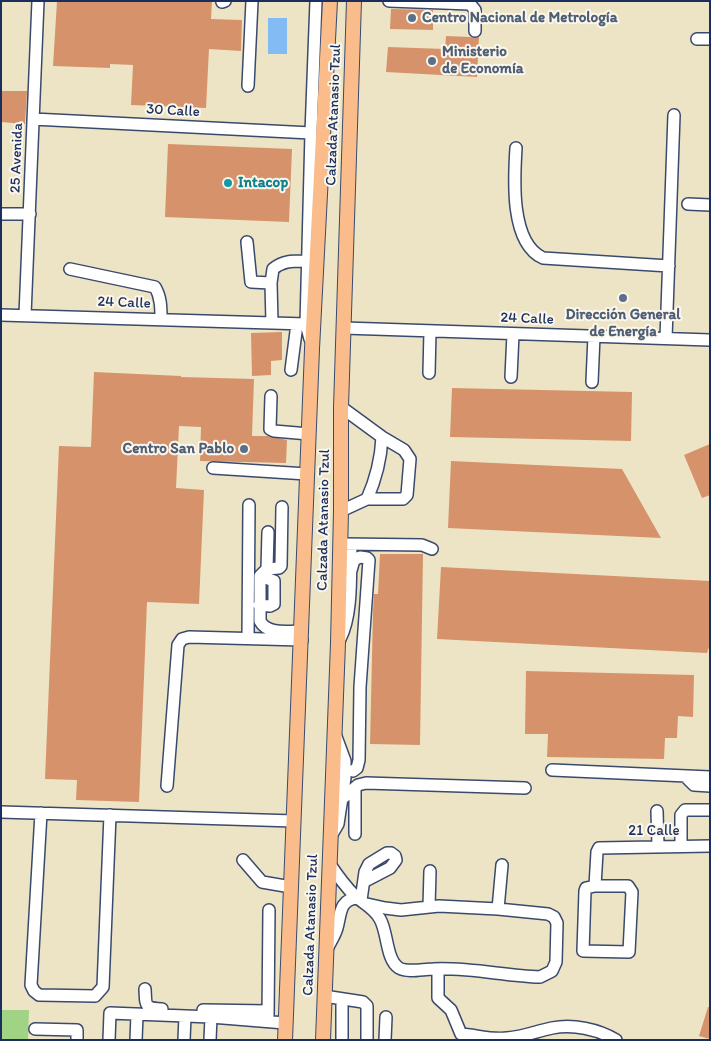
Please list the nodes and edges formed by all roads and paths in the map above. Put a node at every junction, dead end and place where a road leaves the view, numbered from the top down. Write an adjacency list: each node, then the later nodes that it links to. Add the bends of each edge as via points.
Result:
1 (38, 1): 12 (street, 25 Avenida)
2 (252, 1): 10 (street)
3 (316, 1): 13 (street, Calzada Atanasio Tzul)
4 (330, 1): 35 (main road, Calzada Atanasio Tzul)
5 (354, 1): 29 (main road, Calzada Atanasio Tzul)
6 (389, 1): 7 (street, via 470,4 475,10)
7 (476, 31)
8 (697, 38): 9 (street)
9 (710, 39)
10 (248, 86)
11 (674, 115): 21 (street)
12 (34, 120): 13 (street, 30 Calle); 18 (street, 25 Avenida)
13 (311, 133): 20 (street, Calzada Atanasio Tzul)
14 (516, 148): 21 (street, via 516,205 524,239 535,255)
15 (688, 204): 16 (street)
16 (710, 205)
17 (1, 214): 18 (street)
18 (30, 214): 25 (street, 25 Avenida)
19 (247, 242): 23 (street, via 251,282)
20 (308, 261): 23 (street, via 280,263 273,269); 28 (street, Calzada Atanasio Tzul)
21 (669, 266): 33 (street)
22 (70, 269): 26 (street, via 155,287 161,304)
23 (271, 283): 27 (street)
24 (1, 315): 25 (street, 24 Calle)
25 (26, 315): 26 (street, 24 Calle)
26 (161, 319): 27 (street, 24 Calle)
27 (272, 323): 28 (street, 24 Calle)
28 (302, 324): 35 (street, Calzada Atanasio Tzul); 36 (street)
29 (344, 328): 30 (street, 24 Calle); 41 (main road, Calzada Atanasio Tzul)
30 (430, 331): 31 (street, 24 Calle); 37 (street)
31 (513, 334): 32 (street, 24 Calle); 38 (street)
32 (594, 336): 33 (street, 24 Calle); 39 (street)
33 (666, 338): 34 (street, 24 Calle)
34 (710, 340)
35 (312, 349): 42 (main road, Calzada Atanasio Tzul)
36 (291, 370)
37 (430, 373)
38 (511, 377)
39 (592, 382)
40 (271, 396): 42 (street, via 270,429)
41 (341, 408): 43 (street); 49 (main road, Calzada Atanasio Tzul)
42 (309, 434): 45 (main road, Calzada Atanasio Tzul)
43 (382, 437): 46 (street, via 381,456); 46 (street, via 404,450 410,459 407,495 403,499)
44 (213, 468): 45 (street)
45 (307, 474): 55 (main road, Calzada Atanasio Tzul)
46 (367, 499): 49 (street)
47 (249, 506): 56 (street)
48 (282, 507): 53 (street, via 281,566)
49 (342, 511): 51 (main road, Calzada Atanasio Tzul)
50 (268, 532): 53 (street)
51 (346, 544): 52 (street, via 422,545); 54 (street); 57 (main road, Calzada Atanasio Tzul)
52 (432, 549)
53 (264, 573): 55 (street, via 274,581 274,604 260,605 260,621 271,631)
54 (350, 574): 57 (street, via 345,630); 61 (street, via 354,560 367,558 359,760)
55 (302, 635): 56 (street); 74 (main road, Calzada Atanasio Tzul)
56 (248, 638): 65 (street, via 189,637 178,645)
57 (338, 643): 58 (main road, Calzada Atanasio Tzul)
58 (334, 731): 59 (street); 76 (main road, Calzada Atanasio Tzul)
59 (345, 761): 61 (street); 68 (street)
60 (552, 770): 62 (street)
61 (353, 771): 64 (street)
62 (685, 776): 63 (street); 66 (street, via 694,785)
63 (710, 777)
64 (360, 785): 67 (street); 68 (street); 75 (street)
65 (167, 786)
66 (710, 786)
67 (525, 788)
68 (343, 798): 76 (street, via 338,824)
69 (710, 810): 78 (street, via 685,810 681,816)
70 (657, 811): 77 (street)
71 (1, 812): 72 (street)
72 (41, 813): 73 (street); 73 (street, via 31,985 39,995 96,996 103,987)
73 (110, 815): 74 (street)
74 (294, 821): 86 (main road, Calzada Atanasio Tzul)
75 (355, 834)
76 (330, 838): 81 (main road, Calzada Atanasio Tzul)
77 (658, 846): 78 (street, 21 Calle); 85 (street, 21 Calle, via 599,848)
78 (681, 846): 79 (street, 21 Calle)
79 (710, 846)
80 (243, 860): 86 (street, via 262,882)
81 (329, 863): 87 (street, via 338,877); 93 (main road, Calzada Atanasio Tzul)
82 (502, 865): 89 (street)
83 (430, 871): 88 (street)
84 (364, 880): 87 (street)
85 (595, 886): 85 (street, via 585,891 583,951 629,952 631,888)
86 (291, 888): 103 (main road, Calzada Atanasio Tzul)
87 (362, 900): 91 (street); 92 (street, via 380,918); 93 (street, via 350,899 343,905 336,931)
88 (429, 907): 89 (street); 91 (street)
89 (498, 909): 94 (street, via 554,917 558,926 556,962 552,971 540,977)
90 (269, 910): 100 (street)
91 (402, 910): 92 (street, via 388,924)
92 (386, 932): 94 (street, via 390,957 399,968)
93 (326, 950): 96 (main road, Calzada Atanasio Tzul)
94 (438, 969): 106 (street, via 438,998 455,1015)
95 (145, 989): 100 (street, via 146,1004 150,1009)
96 (324, 996): 97 (street); 112 (main road, Calzada Atanasio Tzul)
97 (342, 1000): 113 (street); 114 (street, via 363,1002 367,1006)
98 (137, 1015): 99 (street); 107 (street, via 110,1013); 108 (street)
99 (185, 1016): 102 (street); 109 (street)
100 (268, 1016): 102 (street); 103 (street)
101 (386, 1016): 115 (street)
102 (211, 1017): 110 (street)
103 (286, 1023): 111 (main road, Calzada Atanasio Tzul)
104 (35, 1029): 105 (street)
105 (77, 1035)
106 (461, 1037): 116 (street, via 507,1038 553,1028 586,1028)
107 (109, 1040)
108 (136, 1040)
109 (184, 1040)
110 (210, 1040)
111 (285, 1040)
112 (322, 1040)
113 (342, 1040)
114 (367, 1040)
115 (385, 1040)
116 (616, 1040)

